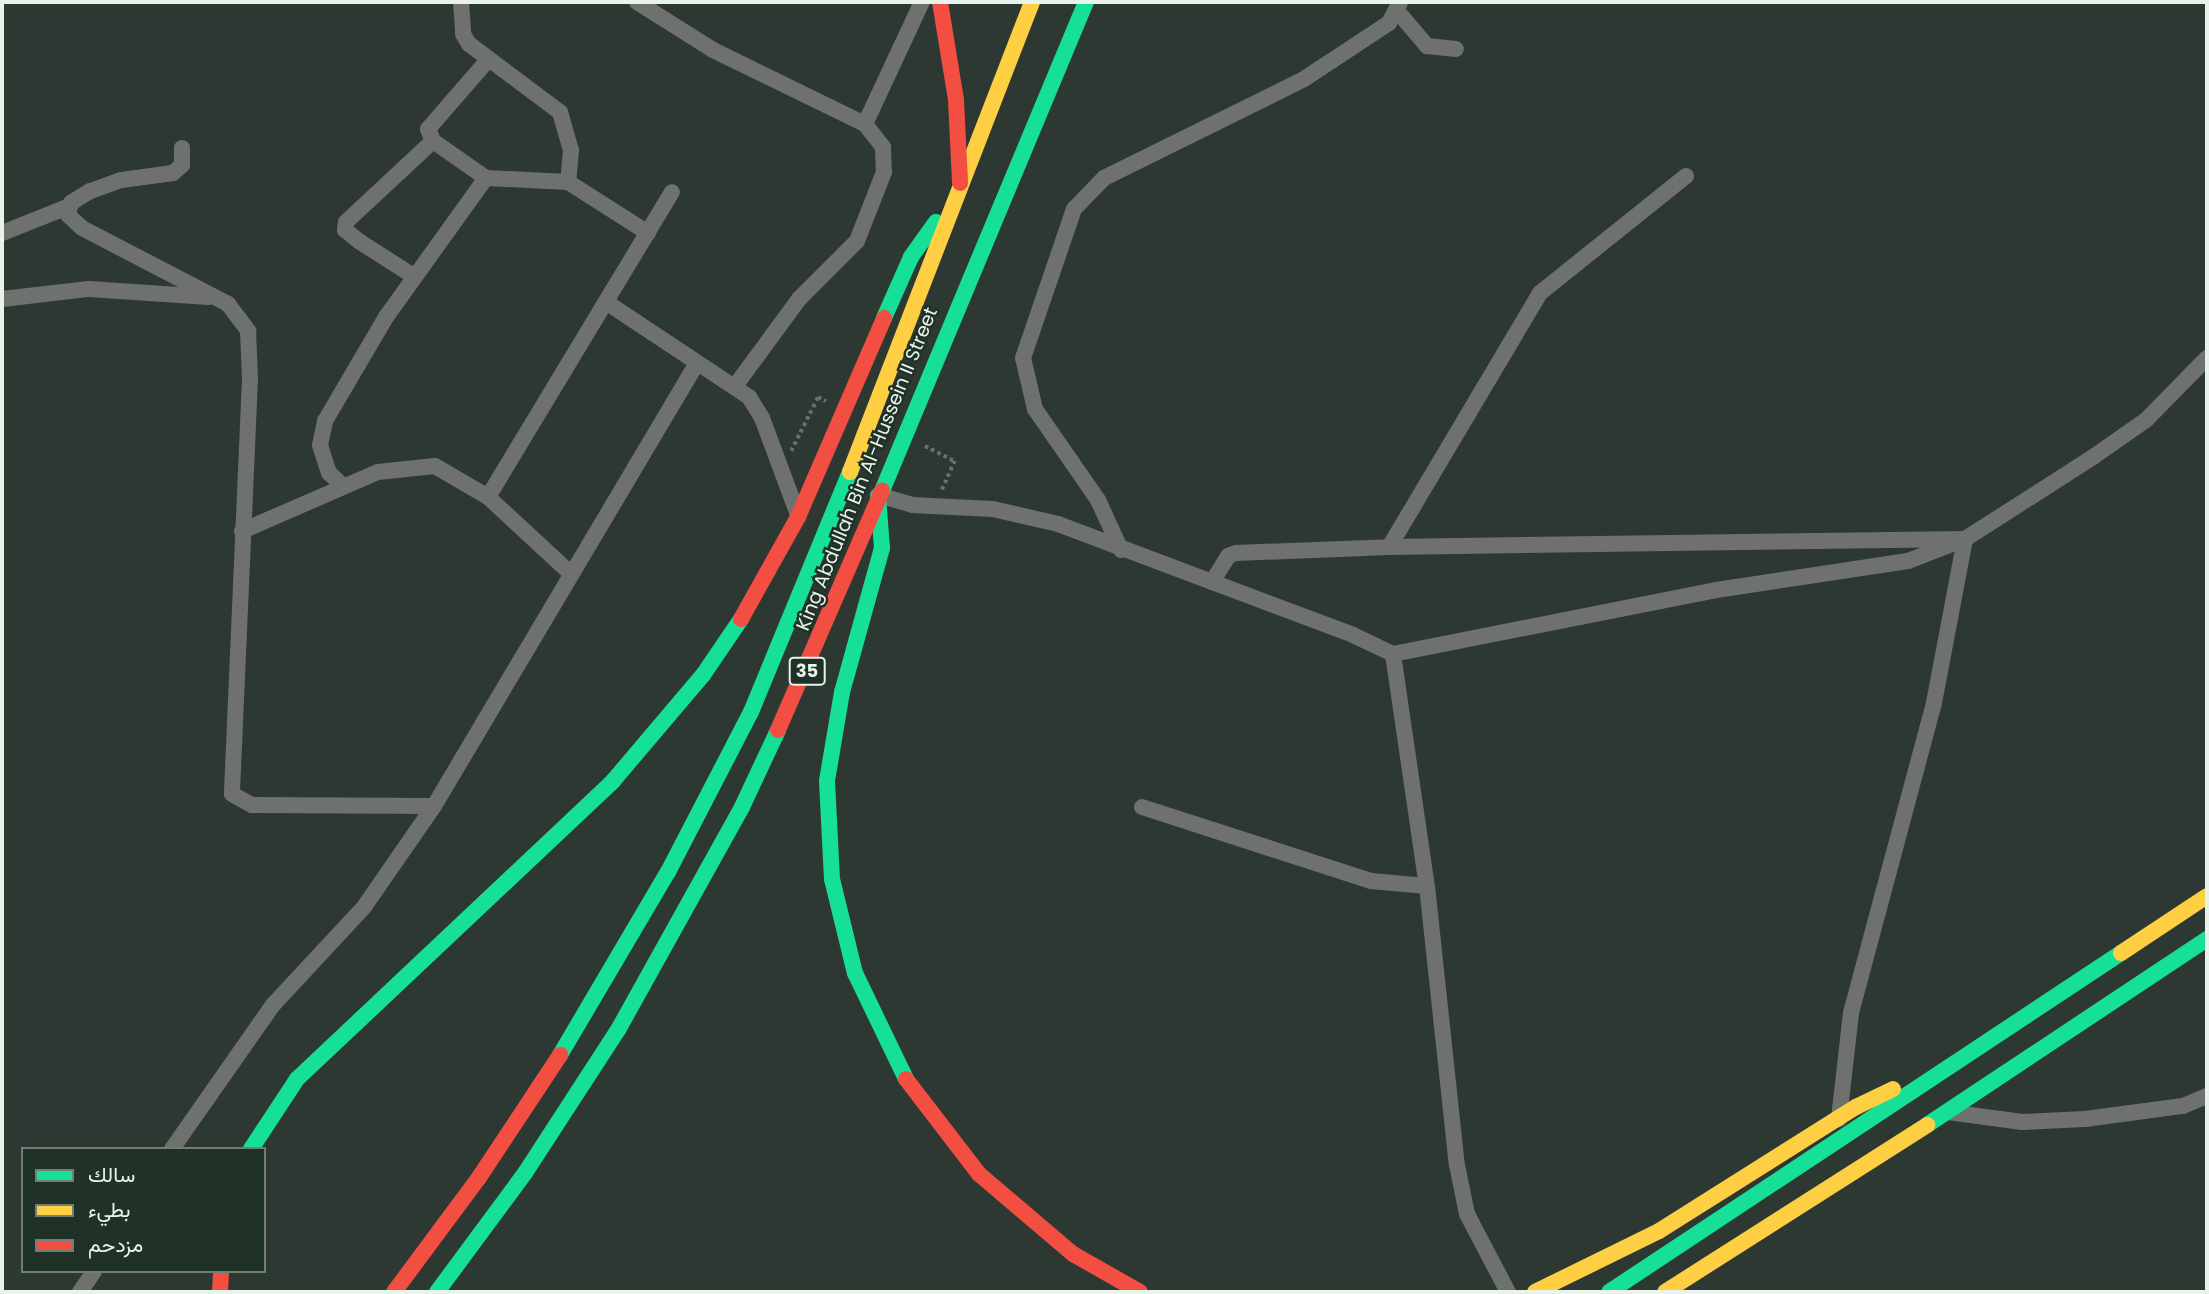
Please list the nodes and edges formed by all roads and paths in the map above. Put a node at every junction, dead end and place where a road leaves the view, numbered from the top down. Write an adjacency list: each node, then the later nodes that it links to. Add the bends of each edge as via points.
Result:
1 (461, 2): 9 (street, via 463,34)
2 (638, 2): 10 (street, via 713,50)
3 (922, 2): 10 (street)
4 (940, 2): 16 (main road, King Abdullah Bin Al-Hussein II Street / 35, via 956,100)
5 (1032, 2): 16 (main road, King Abdullah Bin Al-Hussein II Street / 35)
6 (1086, 2): 35 (main road, King Abdullah Bin Al-Hussein II Street / 35)
7 (1399, 7): 8 (street, via 1427,46); 41 (street, via 1389,23 1304,79 1104,178 1074,209 1023,358 1035,409 1098,500)
8 (1456, 49)
9 (488, 60): 11 (street, via 429,122); 15 (street, via 561,112 571,150)
10 (865, 124): 29 (street, via 880,140 884,162 857,241 799,299)
11 (433, 141): 14 (street); 22 (street, via 346,222 345,230 352,236)
12 (182, 148): 18 (street, via 182,165 173,173 121,180 77,196)
13 (1686, 176): 40 (street, via 1569,267 1535,300)
14 (486, 178): 15 (street); 22 (street)
15 (568, 182): 21 (street)
16 (960, 186): 19 (main road, King Abdullah Bin Al-Hussein II Street / 35)
17 (672, 192): 21 (street)
18 (70, 206): 20 (street); 25 (street, via 68,215 76,224)
19 (950, 212): 37 (main road, via 927,231 911,257); 60 (main road, King Abdullah Bin Al-Hussein II Street / 35, via 811,573 711,793 570,1039 478,1179)
20 (2, 233)
21 (648, 233): 24 (street)
22 (415, 277): 34 (street, via 325,421 320,445 329,473)
23 (2, 299): 25 (street, via 89,289 173,292)
24 (606, 302): 27 (street); 36 (street)
25 (228, 304): 38 (street, via 248,331 249,342)
26 (2207, 358): 28 (street)
27 (697, 363): 29 (street); 42 (street)
28 (2200, 377): 39 (street, via 2146,420)
29 (734, 386): 37 (street, via 749,397 761,418)
30 (818, 397): 31 (path)
31 (801, 433)
32 (956, 461): 33 (path)
33 (946, 482)
34 (341, 484): 36 (street, via 408,466 435,466); 38 (street)
35 (878, 495): 41 (street, via 912,505 993,509 1037,518); 61 (main road, King Abdullah Bin Al-Hussein II Street / 35, via 790,709 703,883 573,1102); 62 (main road, via 881,548 842,692 827,781 832,878 855,973 880,1033 912,1090 979,1174 1073,1254)
36 (488, 497): 42 (street)
37 (799, 517): 55 (main road, via 729,637 644,747 580,814 314,1061 282,1098)
38 (242, 531): 45 (street, via 232,793 252,805)
39 (1965, 539): 40 (street); 44 (street, via 1908,561 1716,590); 53 (street, via 1934,703 1850,1013)
40 (1389, 547): 43 (street, via 1236,553 1228,556)
41 (1121, 550): 43 (street)
42 (569, 572): 45 (street)
43 (1212, 582): 44 (street)
44 (1393, 654): 47 (street)
45 (434, 806): 54 (street, via 364,907 272,1006)
46 (1142, 807): 47 (street, via 1371,881)
47 (1427, 886): 63 (street, via 1457,1166 1467,1214)
48 (2207, 896): 50 (main road)
49 (2207, 939): 52 (main road)
50 (1936, 1078): 53 (main road, via 1885,1092); 65 (main road)
51 (2207, 1096): 52 (street, via 2183,1106 2085,1119 2022,1122)
52 (1945, 1111): 66 (main road)
53 (1839, 1119): 64 (main road, via 1659,1231)
54 (173, 1147)
55 (252, 1147)
56 (93, 1273): 58 (street)
57 (220, 1273): 59 (main road)
58 (80, 1292)
59 (220, 1292)
60 (394, 1292)
61 (438, 1292)
62 (1140, 1292)
63 (1508, 1292)
64 (1535, 1292)
65 (1609, 1292)
66 (1665, 1292)

